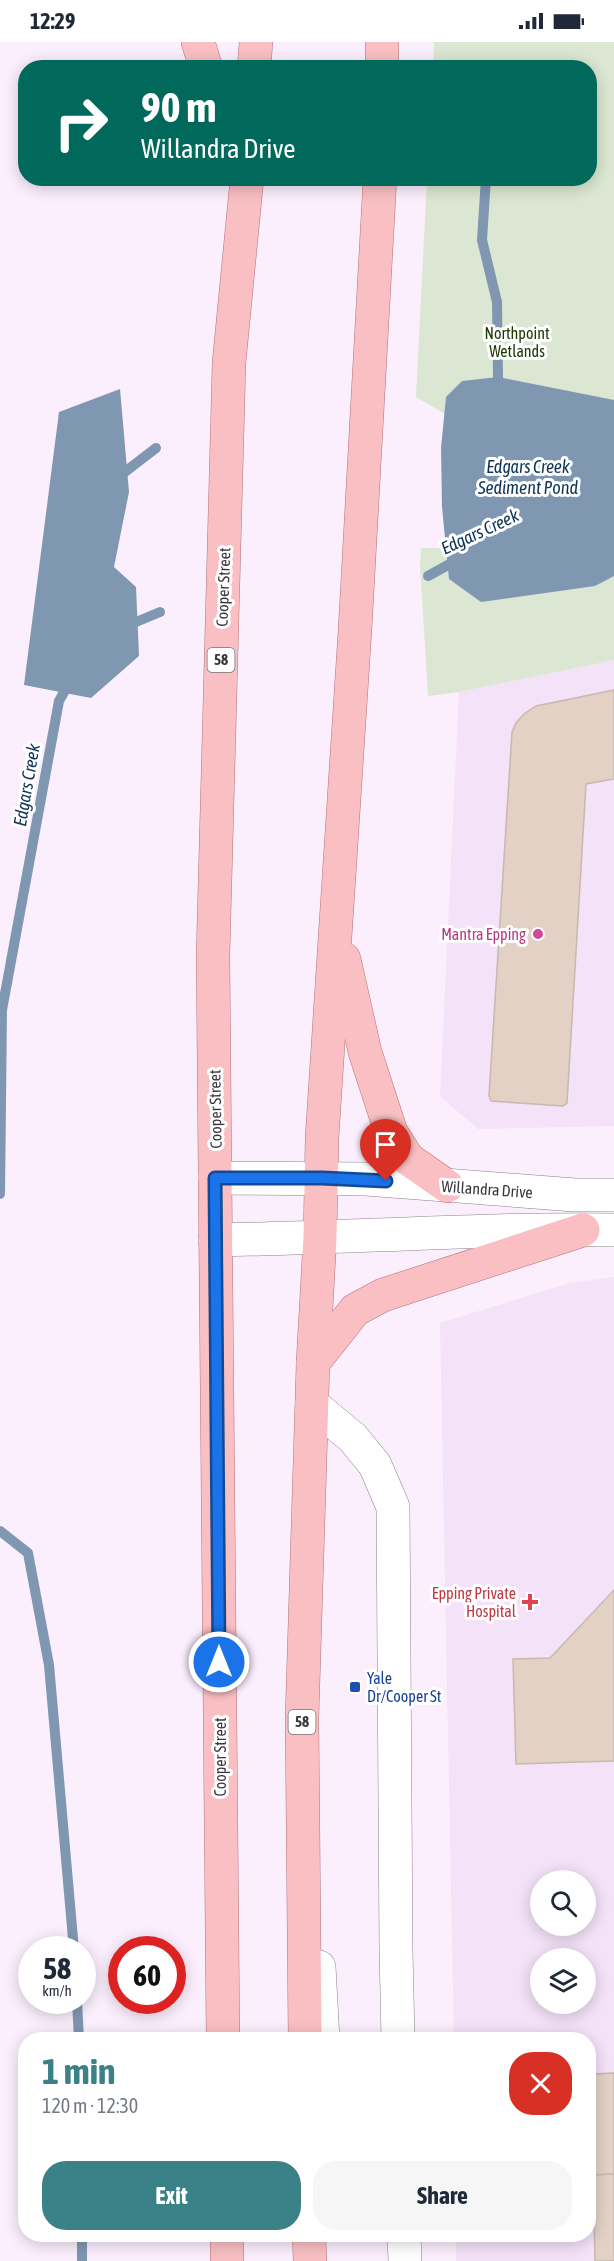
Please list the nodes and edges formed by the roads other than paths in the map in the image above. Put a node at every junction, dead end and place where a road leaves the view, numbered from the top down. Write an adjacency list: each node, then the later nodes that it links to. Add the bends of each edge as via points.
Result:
1 (198, 42): 4 (main road)
2 (256, 42): 5 (main road)
3 (382, 42): 6 (main road)
4 (204, 60)
5 (255, 60)
6 (382, 60)
7 (245, 186): 10 (main road, Cooper Street / 58, via 229,363 213,956)
8 (380, 186): 9 (main road, 58)
9 (336, 920): 11 (main road, 58); 12 (main road, via 364,1052 391,1132 408,1159)
10 (215, 1178): 11 (street, Willandra Drive); 16 (main road, Cooper Street / 58)
11 (322, 1178): 12 (street, Willandra Drive); 15 (main road, 58)
12 (447, 1186): 13 (street, Willandra Drive)
13 (614, 1195)
14 (598, 1230): 15 (street); 17 (main road, via 383,1295 355,1310)
15 (320, 1238): 16 (street); 17 (main road, 58)
16 (215, 1240): 20 (main road, Cooper Street / 58)
17 (313, 1363): 18 (main road, 58)
18 (312, 1404): 19 (main road, 58); 23 (street, via 353,1438 375,1465 393,1507)
19 (303, 1783): 21 (main road, 58); 22 (street)
20 (223, 2032)
21 (305, 2032)
22 (323, 2032)
23 (398, 2032)
24 (227, 2242): 27 (main road)
25 (309, 2242): 28 (main road)
26 (404, 2242): 29 (street)
27 (227, 2261)
28 (310, 2261)
29 (405, 2261)

